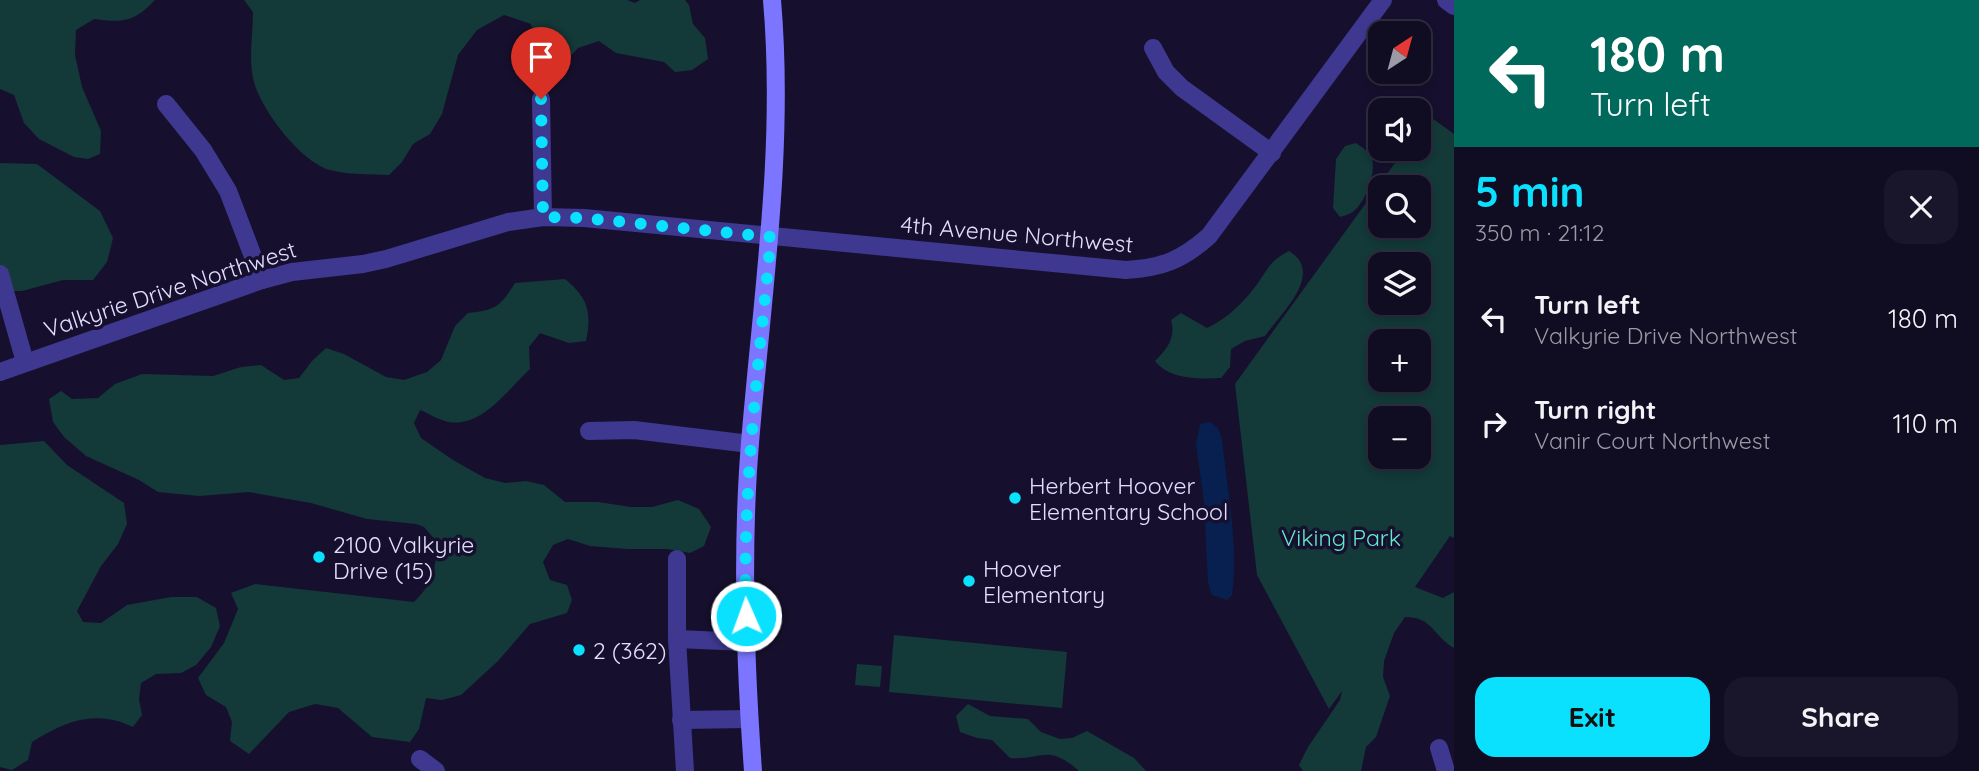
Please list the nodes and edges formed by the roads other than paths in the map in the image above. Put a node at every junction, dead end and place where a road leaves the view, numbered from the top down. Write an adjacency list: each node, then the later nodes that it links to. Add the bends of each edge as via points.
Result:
1 (772, 0): 10 (main road, via 777,103)
2 (1383, 0): 8 (street, 4th Avenue Northwest)
3 (1446, 0): 4 (street)
4 (1454, 6)
5 (1153, 48): 8 (street, via 1166,72 1182,88)
6 (541, 99): 9 (street)
7 (166, 104): 12 (street, via 228,191)
8 (1272, 153): 10 (street, 4th Avenue Northwest, via 1209,236 1192,251 1151,268 1126,270)
9 (543, 217): 10 (street, Valkyrie Drive Northwest); 12 (street, Valkyrie Drive Northwest, via 508,222 363,264 308,269)
10 (771, 237): 16 (main road)
11 (0, 274): 13 (street)
12 (262, 280): 13 (street, Valkyrie Drive Northwest)
13 (25, 362): 14 (street, Valkyrie Drive Northwest)
14 (0, 372)
15 (589, 431): 16 (street, via 634,430)
16 (750, 444): 19 (main road, via 744,563)
17 (677, 559): 18 (street)
18 (677, 639): 19 (street); 21 (street)
19 (746, 642): 20 (main road)
20 (749, 719): 21 (street); 26 (main road)
21 (681, 720): 25 (street)
22 (1439, 748): 27 (street)
23 (420, 759): 24 (street)
24 (436, 771)
25 (685, 771)
26 (753, 771)
27 (1446, 771)

